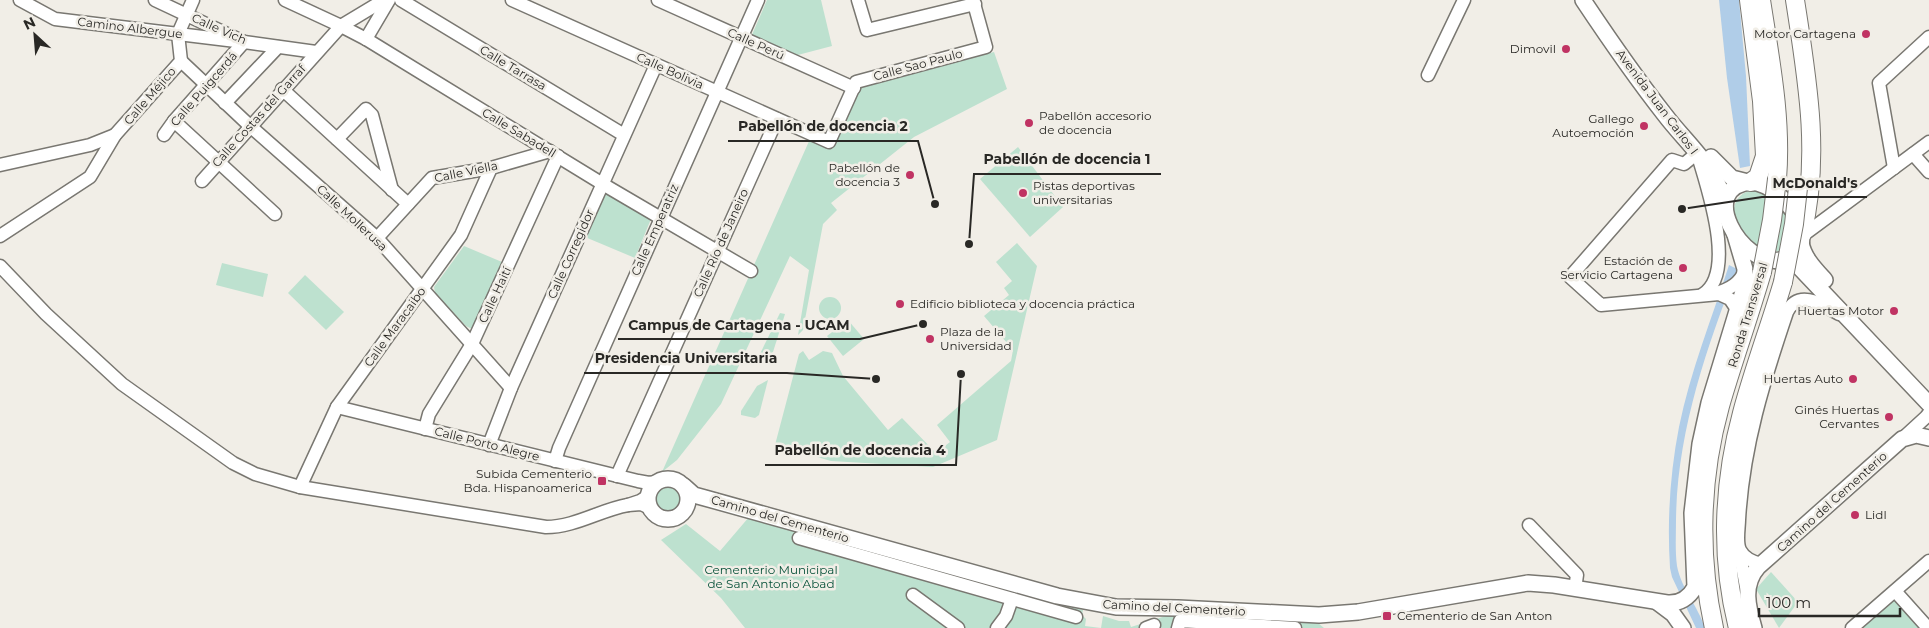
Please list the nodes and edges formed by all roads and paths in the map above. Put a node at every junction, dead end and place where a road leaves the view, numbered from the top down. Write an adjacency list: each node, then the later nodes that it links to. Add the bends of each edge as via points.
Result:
1 (20, 0): 23 (street, Camino Albergue, via 55,19)
2 (154, 0): 21 (street, Calle Vich)
3 (193, 0): 21 (street, Calle Méjico)
4 (285, 0): 22 (street, Calle Sabadell)
5 (384, 0): 22 (street, Calle Costas del Garraf)
6 (389, 0): 26 (street)
7 (401, 0): 19 (street, Calle Tarrasa)
8 (512, 0): 31 (street, Calle Bolivia)
9 (658, 0): 24 (street, Calle Perú)
10 (758, 0): 24 (street, Calle Emperatriz)
11 (1464, 0): 32 (street)
12 (1583, 0): 48 (main road, Avenida Juan Carlos I)
13 (1594, 0): 55 (main road, Avenida Juan Carlos I, via 1674,112 1713,160 1732,178)
14 (1749, 0): 55 (highway, via 1762,101 1765,156 1758,177)
15 (1761, 0): 70 (highway, Ronda Transversal, bridge, via 1777,111 1778,147 1772,220)
16 (1784, 0): 111 (highway, Ronda Transversal, bridge, via 1799,109 1798,188 1783,282 1742,414 1731,464 1726,549 1728,580)
17 (1795, 0): 64 (highway, via 1806,71 1812,147 1809,202)
18 (974, 2): 20 (street, via 867,30); 34 (street, Calle Sao Paulo, via 986,47 856,82)
19 (418, 4): 43 (street, Calle Tarrasa)
20 (859, 4)
21 (186, 15): 23 (street, Calle Méjico); 27 (street, Calle Vich)
22 (341, 26): 26 (street, Calle Sabadell); 29 (street, Calle Costas del Garraf)
23 (178, 34): 27 (street, Camino Albergue); 30 (street, Calle Méjico)
24 (742, 37): 34 (street, Calle Perú); 36 (street, Calle Emperatriz)
25 (1929, 37): 52 (street, via 1879,83)
26 (366, 39): 46 (street, Calle Sabadell)
27 (244, 42): 28 (street, Calle Vich); 33 (street, Calle Puigcerdá)
28 (278, 47): 29 (street, Calle Vich); 37 (street)
29 (316, 52): 35 (street, Calle Costas del Garraf)
30 (181, 61): 33 (street, Calle Mollerusa); 41 (street, Calle Méjico)
31 (656, 65): 36 (street, Calle Bolivia); 43 (street, Calle Corregidor)
32 (1428, 75)
33 (206, 86): 37 (street, Calle Mollerusa); 39 (street, Calle Puigcerdá)
34 (854, 88): 38 (street, Calle Bolivia, via 829,142)
35 (282, 89): 40 (street, Calle Costas del Garraf); 44 (street)
36 (717, 92): 38 (street, Calle Bolivia); 61 (street, Calle Emperatriz)
37 (225, 103): 40 (street, Calle Mollerusa)
38 (777, 119): 66 (street, Calle Río de Janeiro)
39 (174, 121): 42 (street, Calle Puigcerdá); 49 (street)
40 (250, 126): 49 (street, Calle Costas del Garraf); 65 (street, Calle Mollerusa)
41 (115, 135): 50 (street, via 90,145); 63 (street, Calle Méjico, via 90,177)
42 (164, 135)
43 (624, 135): 56 (street, Calle Corregidor)
44 (337, 140): 57 (street); 57 (street, via 366,109 372,115)
45 (1929, 142): 47 (street)
46 (554, 154): 51 (street, Calle Viella); 56 (street, Calle Sabadell); 75 (street, Calle Haití)
47 (1913, 154): 52 (street); 53 (street)
48 (1697, 155): 59 (main road, Avenida Juan Carlos I, via 1718,182); 72 (street, via 1718,240 1719,260 1711,289); 72 (street, via 1684,164 1672,160 1570,277 1601,305)
49 (218, 161): 54 (street, Calle Costas del Garraf); 60 (street)
50 (0, 165)
51 (491, 168): 58 (street, Calle Viella, via 432,178); 71 (street, Calle Maracaibo, via 461,235)
52 (1894, 168): 64 (street)
53 (1929, 172)
54 (202, 181)
55 (1749, 182): 59 (main road, via 1732,190); 64 (main road, via 1766,185 1782,197 1796,217)
56 (603, 184): 61 (street, Calle Sabadell); 76 (street, Calle Corregidor)
57 (392, 190): 58 (street)
58 (408, 204): 65 (street, Calle Viella)
59 (1725, 207): 62 (main road)
60 (275, 214)
61 (660, 218): 66 (street, Calle Sabadell); 85 (street, Calle Emperatriz)
62 (1736, 235): 67 (main road, via 1758,256); 70 (main road)
63 (0, 236)
64 (1802, 237): 67 (main road, via 1792,255); 77 (main road, via 1803,250 1815,269)
65 (377, 238): 71 (street, Calle Mollerusa)
66 (717, 252): 69 (street, Calle Sabadell); 86 (street, Calle Río de Janeiro)
67 (1778, 261): 74 (main road, via 1800,268)
68 (0, 266): 88 (street, via 46,314 122,384 233,463 255,474)
69 (751, 271)
70 (1754, 271): 72 (street); 73 (main road, via 1744,288); 110 (highway, Ronda Transversal, via 1709,460 1703,548)
71 (422, 288): 75 (street, Calle Mollerusa); 79 (street, Calle Maracaibo)
72 (1719, 293): 73 (street)
73 (1738, 311): 101 (main road, via 1709,403 1700,444 1692,513 1695,587)
74 (1846, 317): 78 (main road); 94 (street, via 1809,299 1796,302 1787,312 1747,449 1740,501)
75 (472, 344): 76 (street, Calle Mollerusa); 81 (street, Calle Haití, via 429,414)
76 (511, 388): 84 (street, Calle Corregidor)
77 (1929, 390)
78 (1929, 404)
79 (337, 407): 81 (street, Calle Porto Alegre); 88 (street, Calle Maracaibo)
80 (1929, 413): 83 (street, Camino del Cementerio)
81 (425, 429): 84 (street, Calle Porto Alegre)
82 (1929, 438): 83 (main road, via 1916,435)
83 (1902, 439): 96 (main road, Camino del Cementerio)
84 (489, 445): 85 (street, Calle Porto Alegre)
85 (555, 461): 86 (street, Calle Porto Alegre)
86 (617, 476): 89 (street, Calle Porto Alegre, via 644,484)
87 (684, 486): 89 (main road, via 670,479); 90 (main road, Camino del Cementerio, via 694,495); 91 (main road, via 688,495)
88 (300, 487): 89 (street, via 546,527 569,525)
89 (650, 495): 91 (main road, via 658,517 669,519 679,516)
90 (705, 498): 91 (main road, via 694,499); 97 (main road, Camino del Cementerio, via 1057,596 1116,608 1320,616 1374,610 1514,585)
91 (687, 507)
92 (1529, 525): 97 (street, via 1577,575)
93 (799, 538): 102 (street)
94 (1739, 549): 96 (street, via 1748,560); 99 (street)
95 (1929, 561): 98 (street)
96 (1761, 564): 99 (main road, Camino del Cementerio, via 1751,576)
97 (1575, 588): 103 (main road, Camino del Cementerio)
98 (1895, 591): 113 (street); 114 (street)
99 (1747, 592): 112 (main road)
100 (913, 594): 105 (street)
101 (1689, 595): 103 (main road, Camino del Cementerio, via 1671,603); 109 (main road)
102 (1012, 599): 104 (street); 106 (street)
103 (1653, 601): 109 (main road, via 1667,608)
104 (1076, 617)
105 (958, 628)
106 (997, 628)
107 (1178, 628): 108 (street, via 1180,621)
108 (1295, 628)
109 (1684, 628)
110 (1714, 628)
111 (1738, 628)
112 (1754, 628)
113 (1852, 628)
114 (1928, 628)

